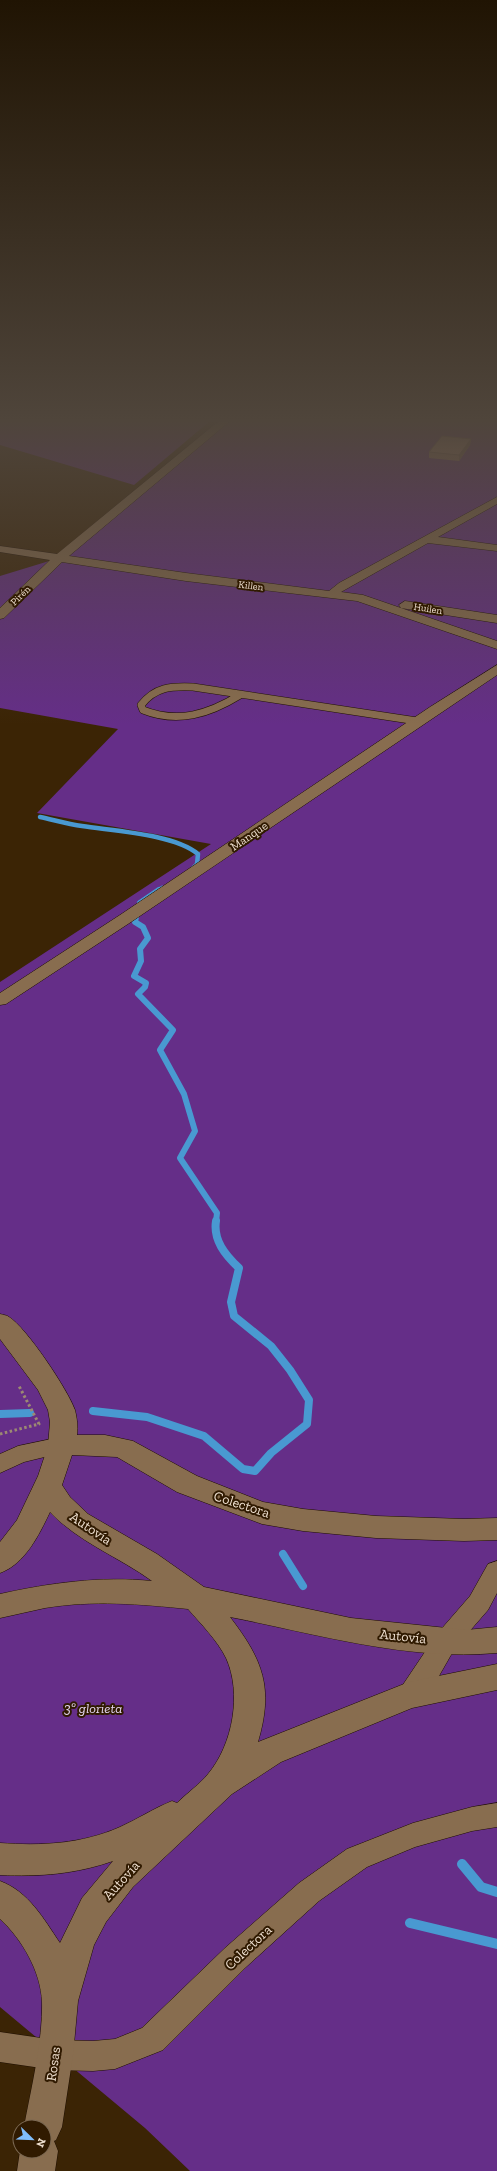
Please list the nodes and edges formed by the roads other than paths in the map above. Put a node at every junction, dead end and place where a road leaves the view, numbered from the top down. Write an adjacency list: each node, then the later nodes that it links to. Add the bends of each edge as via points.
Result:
1 (102, 522): 6 (street, Pirén)
2 (456, 522): 3 (street)
3 (425, 539): 4 (street); 7 (street)
4 (497, 548)
5 (0, 549): 6 (street, Killen)
6 (59, 558): 7 (street, Killen, via 186,577); 9 (street, Pirén)
7 (332, 594): 8 (street, Killen)
8 (359, 598): 10 (street, Huilen); 11 (street, Killen)
9 (0, 615)
10 (497, 618)
11 (497, 645)
12 (497, 669): 14 (street, Manque)
13 (240, 695): 13 (lane, via 193,687 160,687 141,705 143,710 150,714 194,715 218,709); 14 (lane)
14 (417, 721): 15 (street, Manque, via 124,921)
15 (0, 1000)
16 (0, 1323): 17 (street, via 56,1396 64,1422)
17 (62, 1445): 18 (street, Colectora, via 18,1456); 19 (street); 20 (street, Colectora, via 105,1445 123,1448 187,1484 262,1513 376,1527)
18 (0, 1464)
19 (47, 1486): 21 (street, via 27,1529); 23 (street, Autovía, via 60,1505 78,1522 147,1562)
20 (497, 1529)
21 (0, 1561)
22 (497, 1570): 26 (street, via 479,1604)
23 (196, 1598): 24 (street, Autovía, via 98,1592 46,1596); 26 (street, Autovía, via 351,1631); 29 (street, Autovía, via 239,1652 250,1685 247,1726 239,1753)
24 (0, 1606)
25 (497, 1640): 26 (street, Autovía, via 466,1643)
26 (446, 1641): 28 (street, Autovía, via 430,1668)
27 (497, 1677): 28 (street, Autovía)
28 (409, 1695): 29 (street, Autovía, via 270,1752)
29 (220, 1784): 31 (street, Autovía, via 149,1831 108,1848 72,1858 23,1862); 33 (street, Autovía, via 121,1876 94,1910 78,1940)
30 (497, 1815): 35 (street, Colectora, via 413,1835 357,1858 309,1892 235,1958 152,2039 115,2054)
31 (0, 1859)
32 (0, 1897): 33 (street, via 23,1917 52,1962)
33 (60, 2001): 35 (street, Rosas)
34 (0, 2047): 35 (street, Colectora)
35 (55, 2055): 36 (street, Rosas)
36 (44, 2119)
37 (38, 2159): 38 (street)
38 (36, 2171)

